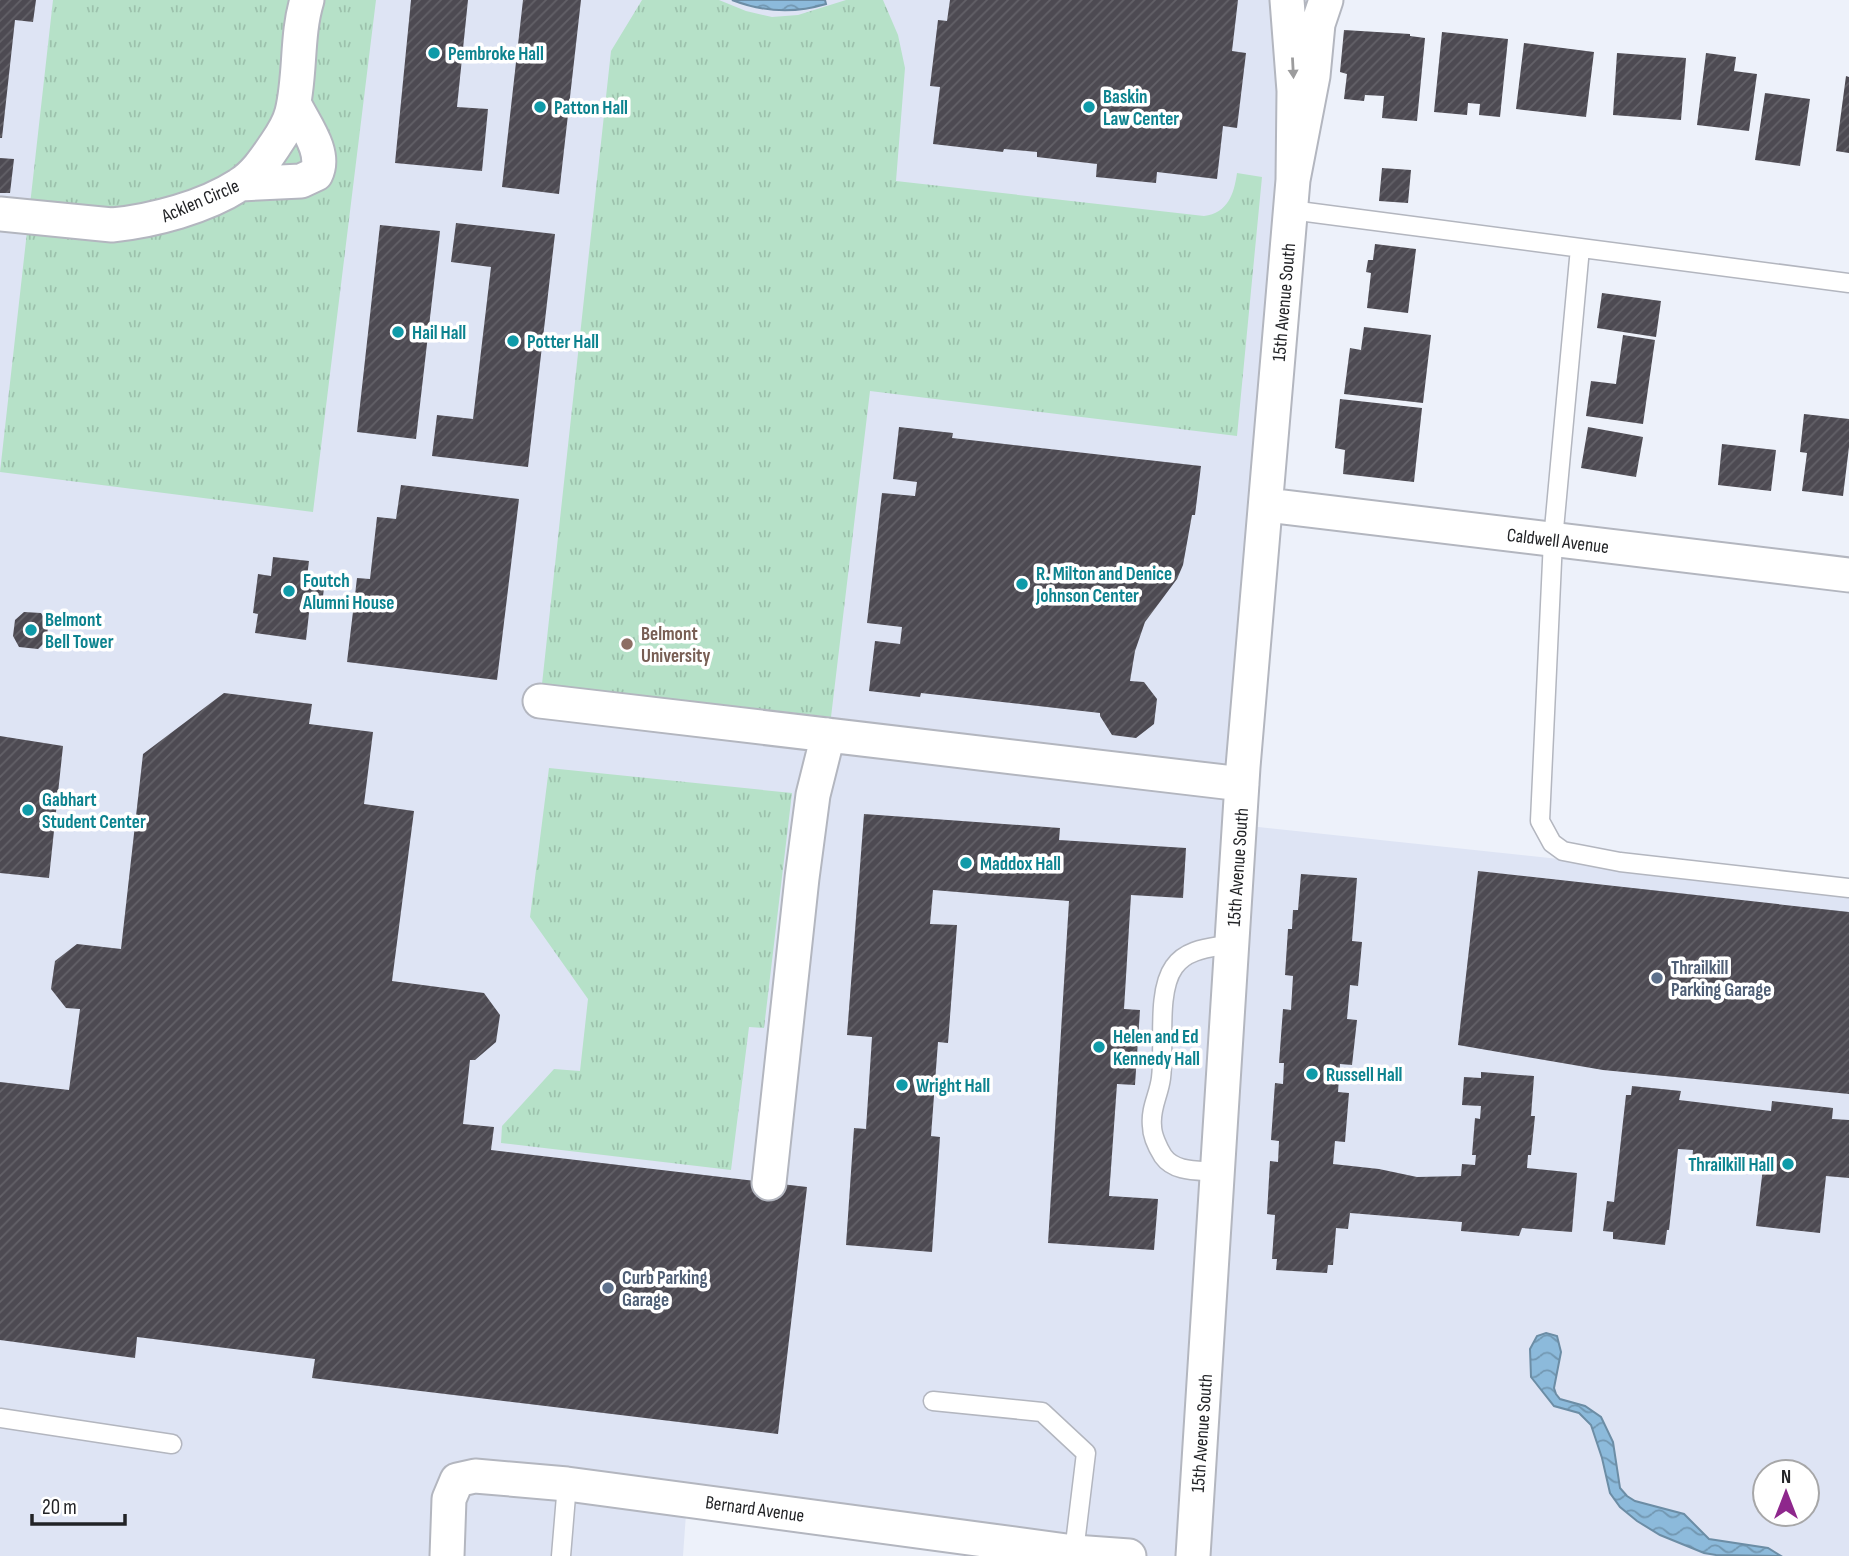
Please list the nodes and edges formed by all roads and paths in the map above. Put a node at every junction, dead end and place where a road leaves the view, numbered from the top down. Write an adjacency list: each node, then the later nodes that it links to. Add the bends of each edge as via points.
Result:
1 (307, 0): 4 (street, Acklen Circle)
2 (1287, 0): 6 (street, 15th Avenue South, one-way to 6, via 1294,91)
3 (1326, 0): 6 (street, 15th Avenue South, via 1318,23)
4 (294, 103): 5 (street, Acklen Circle, via 281,136); 5 (street, via 316,147 320,162 316,174 301,181)
5 (241, 184): 7 (street, Acklen Circle, via 171,215 136,223 112,225)
6 (1292, 195): 8 (lane); 10 (street, 15th Avenue South)
7 (0, 214)
8 (1580, 248): 9 (lane); 11 (lane)
9 (1849, 283)
10 (1266, 505): 11 (street, Caldwell Avenue); 15 (street, 15th Avenue South)
11 (1553, 540): 12 (street, Caldwell Avenue); 16 (lane, via 1540,821 1552,843 1563,851 1620,862)
12 (1849, 575)
13 (540, 701): 14 (street)
14 (828, 735): 15 (street); 19 (street, via 813,795 802,878)
15 (1242, 784): 17 (street, 15th Avenue South)
16 (1849, 888)
17 (1232, 944): 18 (street, 15th Avenue South); 18 (lane, via 1193,951 1173,967 1165,996 1160,1082 1151,1113 1152,1129 1170,1163)
18 (1218, 1172): 28 (street, 15th Avenue South)
19 (769, 1183)
20 (933, 1401): 24 (lane, via 1042,1412 1086,1453)
21 (0, 1418): 22 (lane)
22 (172, 1444)
23 (567, 1483): 24 (street, Bernard Avenue); 25 (street, Bernard Avenue, via 475,1476 457,1480 449,1499); 26 (lane)
24 (1074, 1552): 27 (street, Bernard Avenue)
25 (447, 1556)
26 (561, 1556)
27 (1129, 1556)
28 (1193, 1556)

